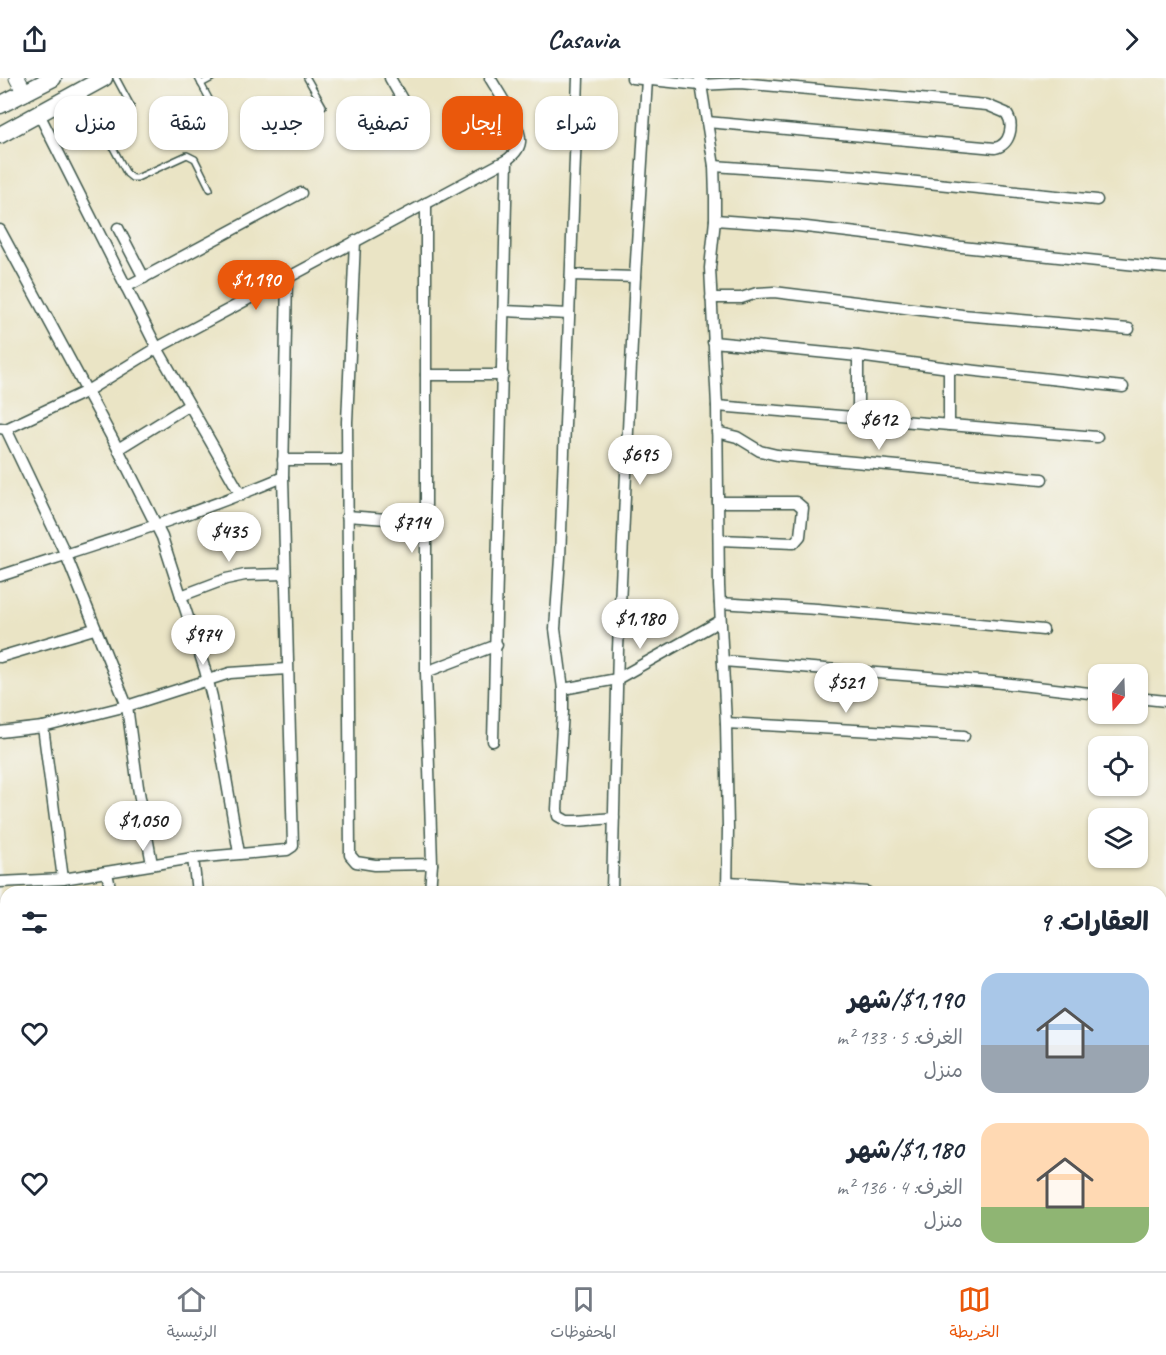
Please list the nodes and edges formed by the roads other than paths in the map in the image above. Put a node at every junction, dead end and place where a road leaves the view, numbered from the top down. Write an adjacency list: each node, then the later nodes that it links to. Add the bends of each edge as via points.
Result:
1 (53, 78): 13 (main road)
2 (104, 78): 14 (main road)
3 (116, 78): 15 (lane)
4 (212, 78): 11 (lane)
5 (307, 78): 17 (lane)
6 (390, 78): 18 (street)
7 (490, 78): 25 (street, via 519,130 516,152)
8 (578, 78): 36 (street)
9 (632, 78): 10 (street)
10 (647, 79): 12 (street); 37 (street)
11 (199, 81): 16 (lane)
12 (700, 81): 22 (street); 22 (street, via 987,105 1006,113 1011,123 1007,141 995,148)
13 (21, 85): 19 (main road)
14 (72, 96)
15 (125, 96)
16 (207, 96)
17 (317, 96)
18 (400, 96)
19 (0, 105)
20 (54, 106): 21 (main road)
21 (39, 114): 23 (main road); 40 (street)
22 (707, 122): 26 (street)
23 (0, 135)
24 (114, 150): 27 (lane, via 132,178 187,155 195,159)
25 (507, 160): 30 (street); 42 (street)
26 (714, 166): 29 (street); 31 (street)
27 (210, 189)
28 (301, 193): 38 (street)
29 (1097, 200)
30 (426, 203): 34 (street); 49 (street)
31 (715, 220): 35 (street); 41 (street)
32 (118, 228): 38 (street)
33 (0, 230): 52 (street)
34 (356, 241): 39 (street); 61 (street)
35 (1166, 268)
36 (571, 275): 37 (street); 43 (street)
37 (635, 277): 84 (street)
38 (144, 278): 40 (street)
39 (287, 278): 46 (street); 62 (street)
40 (126, 287): 46 (street)
41 (711, 298): 44 (street, via 774,292 963,315); 45 (street)
42 (504, 311): 43 (street); 50 (street)
43 (569, 314): 86 (street, via 555,629)
44 (1129, 329)
45 (713, 342): 47 (street); 54 (street)
46 (157, 348): 52 (street); 53 (street)
47 (858, 356): 48 (street); 55 (street)
48 (949, 368): 51 (street); 56 (street)
49 (426, 375): 50 (street); 68 (street)
50 (503, 375): 79 (street)
51 (1123, 387)
52 (87, 391): 57 (street); 60 (street)
53 (189, 405): 60 (street); 65 (street)
54 (717, 406): 55 (street); 58 (street)
55 (858, 418): 56 (street)
56 (949, 425): 59 (street)
57 (3, 428): 71 (street)
58 (717, 432): 64 (street, via 737,437 769,454); 66 (street)
59 (1097, 437)
60 (118, 449): 69 (street)
61 (347, 459): 62 (street); 67 (street)
62 (283, 460): 63 (street)
63 (283, 477): 65 (street); 72 (street)
64 (1042, 479)
65 (242, 495): 69 (street)
66 (718, 502): 70 (street); 70 (street, via 796,502 803,508 800,536 794,543)
67 (347, 516): 68 (street); 100 (street, via 350,855 356,862 375,865)
68 (426, 522): 83 (street)
69 (157, 525): 71 (street); 74 (street)
70 (718, 540): 75 (street)
71 (66, 555): 73 (street); 77 (street)
72 (285, 574): 74 (street, via 244,575); 82 (street)
73 (0, 576)
74 (181, 596): 85 (street)
75 (720, 603): 76 (street); 78 (street)
76 (720, 621): 81 (street); 84 (street)
77 (94, 629): 80 (street); 90 (street)
78 (1043, 630)
79 (497, 645): 83 (street); 95 (street)
80 (0, 657)
81 (723, 660): 87 (street); 91 (street)
82 (287, 669): 85 (street, via 248,670); 97 (street, via 294,840 291,848)
83 (426, 672): 100 (street)
84 (617, 679): 86 (street); 96 (street)
85 (207, 680): 90 (street); 97 (street)
86 (563, 689): 96 (street, via 558,816 567,821)
87 (1088, 693)
88 (1148, 699): 89 (street)
89 (1166, 701)
90 (127, 706): 92 (street); 99 (street)
91 (726, 723): 94 (street); 108 (street)
92 (43, 727): 93 (street); 102 (street)
93 (0, 732)
94 (964, 736)
95 (494, 741)
96 (614, 818): 107 (street)
97 (239, 853): 98 (street)
98 (193, 858): 99 (street); 105 (street)
99 (152, 864): 101 (street)
100 (432, 864): 106 (street)
101 (107, 873): 102 (street); 104 (street)
102 (63, 879): 103 (street)
103 (0, 882)
104 (110, 886)
105 (195, 886)
106 (430, 886)
107 (612, 886)
108 (728, 886)

